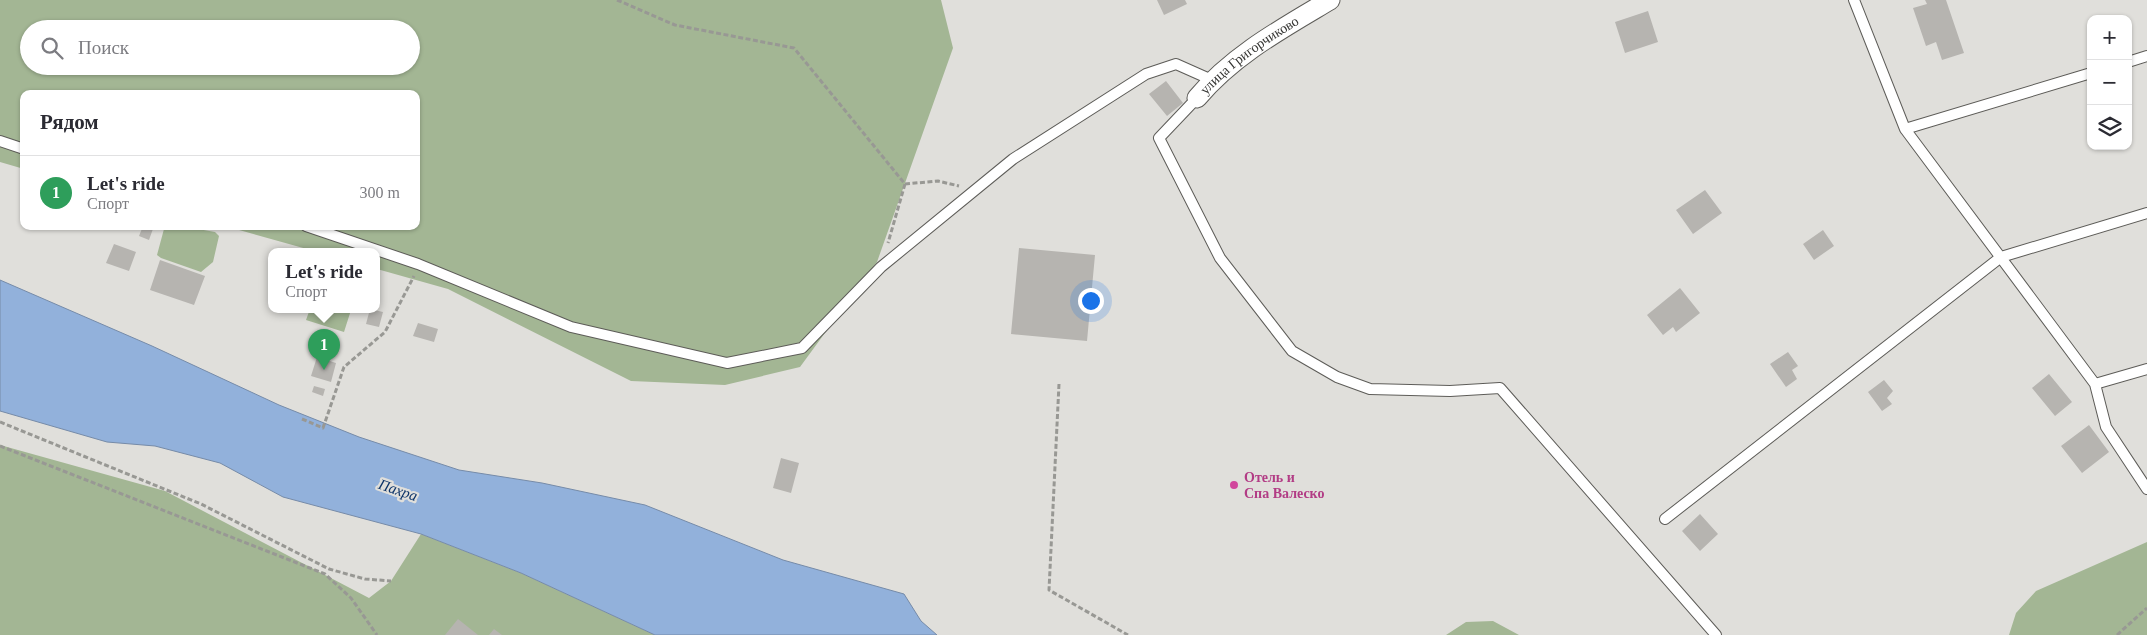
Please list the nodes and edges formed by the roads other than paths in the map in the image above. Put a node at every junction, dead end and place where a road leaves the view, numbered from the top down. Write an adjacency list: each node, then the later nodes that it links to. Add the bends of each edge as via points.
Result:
1 (1330, 0): 6 (street, улица Григорчиково, via 1262,40)
2 (1854, 0): 8 (lane)
3 (2147, 56): 4 (lane)
4 (2132, 61)
5 (2087, 74): 8 (lane)
6 (1212, 80): 7 (street, улица Григорчиково); 14 (lane, via 1176,64 1146,74 1013,159 882,267 802,348 727,363 571,327)
7 (1197, 98): 20 (lane, via 1159,138 1220,258 1292,351 1337,377 1370,389 1450,391 1500,388)
8 (1906, 129): 15 (lane)
9 (0, 141): 10 (lane)
10 (20, 148)
11 (2147, 213): 15 (lane)
12 (318, 230): 13 (lane)
13 (371, 248)
14 (380, 251)
15 (2000, 257): 17 (lane); 19 (lane)
16 (2147, 369): 17 (lane)
17 (2095, 384): 18 (lane, via 2106,428)
18 (2147, 489)
19 (1665, 519)
20 (1716, 635)

